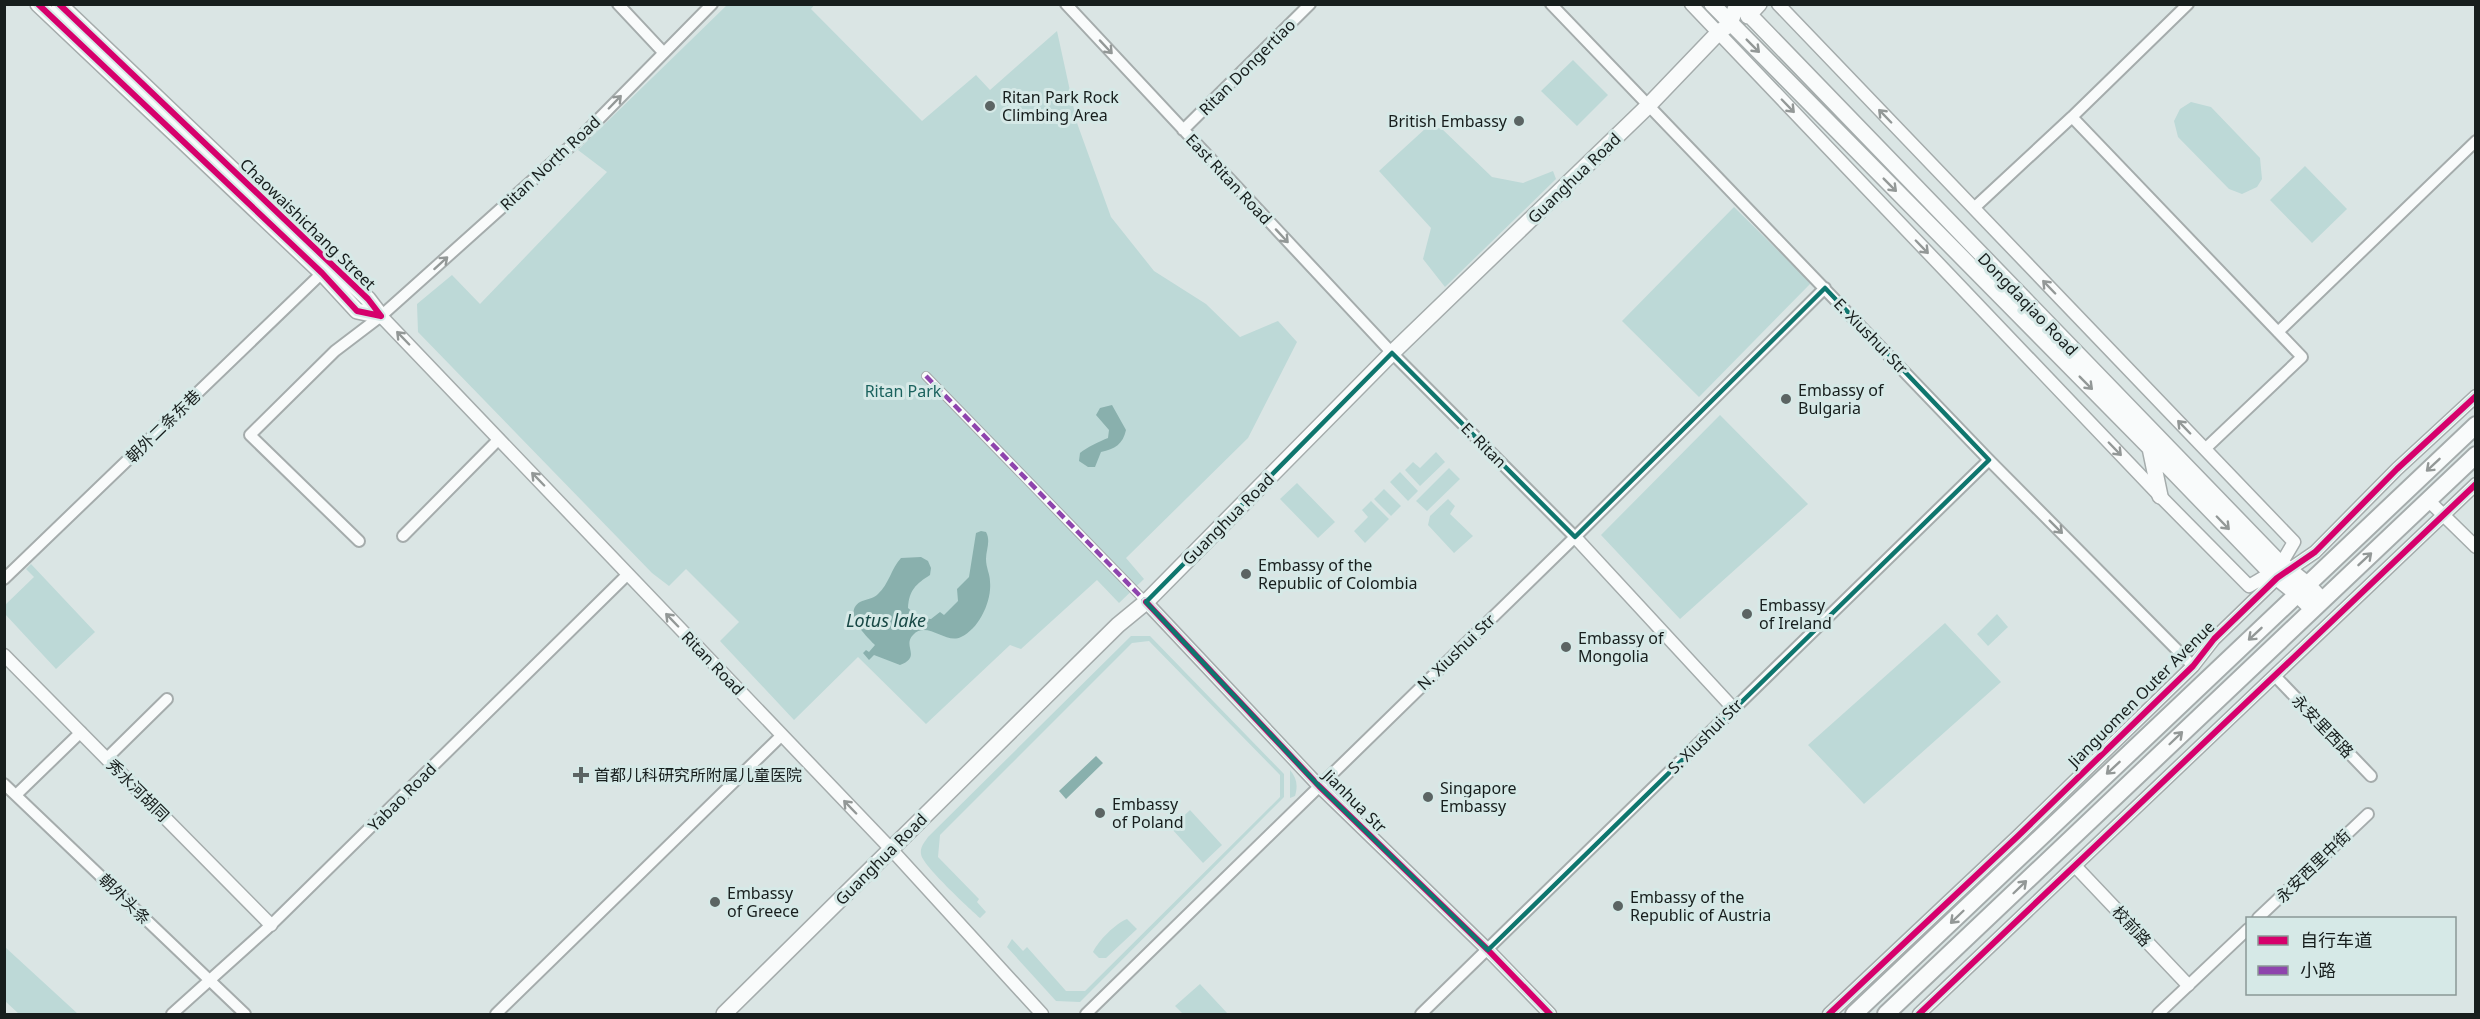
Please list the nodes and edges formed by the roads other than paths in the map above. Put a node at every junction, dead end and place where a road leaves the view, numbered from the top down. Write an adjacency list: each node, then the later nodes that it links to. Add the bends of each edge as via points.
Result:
1 (618, 4): 13 (street)
2 (712, 4): 13 (street, Ritan North Road)
3 (1066, 4): 16 (street, East Ritan Road, one-way to 16)
4 (1310, 4): 16 (street, Ritan Dongertiao)
5 (1551, 4): 14 (street, E. Xiushui Str)
6 (1691, 4): 12 (street)
7 (1712, 4): 12 (main road, Dongdaqiao Road)
8 (1778, 4): 18 (street, one-way to 8)
9 (2188, 4): 15 (street)
10 (51, 7): 19 (main road, Chaowaishichang Street); 21 (main road, Chaowaishichang Street, via 368,299)
11 (1746, 7): 12 (main road, Guanghua Road); 40 (main road, Dongdaqiao Road)
12 (1724, 28): 14 (main road, Guanghua Road); 28 (main road, Dongdaqiao Road, one-way to 28); 33 (street, one-way to 33)
13 (663, 52): 21 (street, Ritan North Road, one-way to 13, via 583,135)
14 (1648, 106): 20 (street, E. Xiushui Str); 23 (main road, Guanghua Road)
15 (2072, 117): 18 (street); 22 (street)
16 (1183, 130): 23 (street, East Ritan Road, one-way to 23)
17 (2475, 141): 22 (street)
18 (1974, 208): 29 (street, one-way to 18)
19 (322, 273): 21 (main road, Chaowaishichang Street, via 357,311); 42 (street, 朝外二条东巷)
20 (1825, 288): 31 (street, E. Xiushui Str); 37 (street, N. Xiushui Str)
21 (381, 316): 27 (street, Ritan Road, one-way to 21); 38 (street, Ritan North Road, via 335,351 250,435)
22 (2278, 332): 29 (street, via 2302,357)
23 (1392, 354): 37 (street, E. Ritan); 44 (main road, Guanghua Road)
24 (926, 376): 44 (street)
25 (2475, 396): 40 (street, Jianguomen Outer Avenue, via 2315,552)
26 (2475, 425): 43 (highway, Jianguomen Outer Avenue, one-way to 43)
27 (499, 439): 36 (street); 41 (street, Ritan Road, one-way to 27)
28 (2150, 448): 33 (main road); 40 (main road, Dongdaqiao Road, one-way to 40)
29 (2205, 449): 40 (street, via 2294,542)
30 (2475, 455): 34 (highway)
31 (1989, 460): 47 (street, E. Xiushui Str, one-way to 47); 50 (street, S. Xiushui Str)
32 (2475, 484): 35 (street)
33 (2160, 496): 40 (street, via 2249,586)
34 (2428, 500): 35 (street); 45 (highway, one-way to 34)
35 (2443, 514): 39 (street); 48 (street)
36 (403, 536)
37 (1575, 537): 50 (street); 56 (street, N. Xiushui Str)
38 (359, 541)
39 (2475, 547)
40 (2280, 571): 43 (main road, Dongdaqiao Road); 47 (street, Jianguomen Outer Avenue)
41 (628, 574): 52 (street, Ritan Road, one-way to 41); 64 (street, Yabao Road)
42 (4, 579)
43 (2302, 589): 45 (main road, Dongdaqiao Road); 62 (highway, Jianguomen Outer Avenue, one-way to 62)
44 (1146, 602): 56 (street, Jianhua Str); 60 (main road, Guanghua Road)
45 (2317, 604): 79 (highway, one-way to 45)
46 (4, 655): 51 (street, 秀水河胡同)
47 (2193, 666): 59 (street, Jianguomen Outer Avenue)
48 (2275, 676): 54 (street, 永安里西路); 61 (street)
49 (167, 699): 53 (street)
50 (1733, 708): 66 (street, S. Xiushui Str)
51 (81, 732): 53 (street, 秀水河胡同); 57 (street)
52 (782, 735): 60 (street, Ritan Road, one-way to 52); 71 (street)
53 (107, 758): 64 (street, 秀水河胡同)
54 (2371, 776)
55 (4, 784): 57 (street, 朝外头条)
56 (1319, 786): 66 (street, Jianhua Str); 74 (street, N. Xiushui Str)
57 (16, 795): 67 (street, 朝外头条)
58 (2368, 814): 63 (street, 永安西里中街)
59 (2019, 836): 62 (street); 77 (street, Jianguomen Outer Avenue)
60 (891, 849): 72 (main road, Guanghua Road); 73 (street, Ritan Road)
61 (2076, 867): 68 (street, 校前路); 80 (street)
62 (1988, 887): 78 (highway, Jianguomen Outer Avenue, one-way to 78)
63 (2259, 917)
64 (271, 925): 67 (street, Yabao Road)
65 (2246, 930): 68 (street)
66 (1488, 950): 75 (street, S. Xiushui Str); 76 (street, Jianhua Str)
67 (211, 980): 69 (street, Yabao Road); 70 (street, 朝外头条)
68 (2188, 985): 81 (street)
69 (172, 1014)
70 (245, 1014)
71 (496, 1014)
72 (724, 1014)
73 (1042, 1014)
74 (1086, 1014)
75 (1422, 1014)
76 (1550, 1014)
77 (1829, 1014)
78 (1854, 1014)
79 (1887, 1014)
80 (1919, 1014)
81 (2158, 1014)

